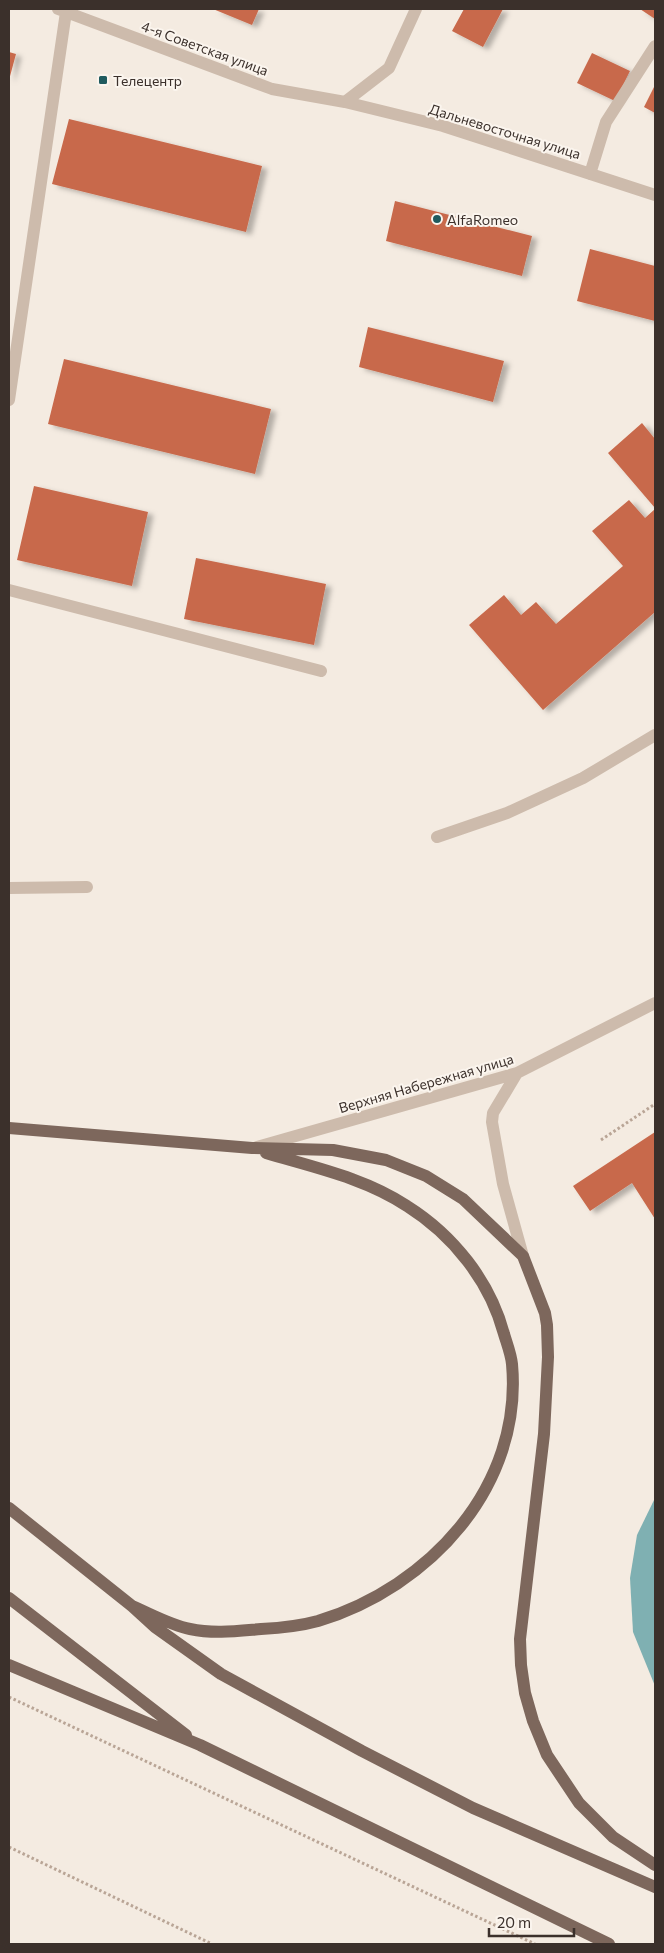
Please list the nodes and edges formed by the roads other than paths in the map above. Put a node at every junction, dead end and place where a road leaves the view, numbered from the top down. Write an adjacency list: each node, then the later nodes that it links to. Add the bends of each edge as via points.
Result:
1 (416, 9): 4 (street, via 389,68)
2 (62, 10): 4 (street, 4-я Советская улица, via 272,89); 7 (street)
3 (655, 46): 5 (street, via 606,122)
4 (345, 102): 5 (street, Дальневосточная улица, via 442,126)
5 (590, 174): 6 (street, Дальневосточная улица)
6 (655, 195)
7 (9, 400)
8 (9, 590): 9 (street)
9 (321, 671)
10 (655, 735): 11 (street, via 582,778 507,812)
11 (437, 837)
12 (87, 887): 13 (street)
13 (9, 888)
14 (655, 1003): 15 (street, Верхняя Набережная улица)
15 (517, 1073): 17 (street, Верхняя Набережная улица); 18 (street, via 493,1113 492,1122 503,1184)
16 (9, 1128): 17 (main road)
17 (252, 1148): 18 (main road, via 333,1150 361,1154 409,1168 463,1199); 21 (main road, via 379,1190 428,1222 466,1258 487,1290 501,1321 512,1362 513,1391 504,1448 490,1481 458,1530 407,1578 361,1605 317,1621 227,1633 190,1629)
18 (523, 1256): 24 (main road, via 545,1313 548,1357 544,1434 520,1639 525,1693 547,1755 579,1803 613,1837)
19 (9, 1508): 21 (main road)
20 (9, 1598): 23 (main road)
21 (132, 1606): 25 (main road, via 155,1627 221,1674 362,1750 473,1808)
22 (9, 1665): 23 (main road)
23 (200, 1745): 26 (main road)
24 (655, 1865)
25 (655, 1887)
26 (609, 1944)

